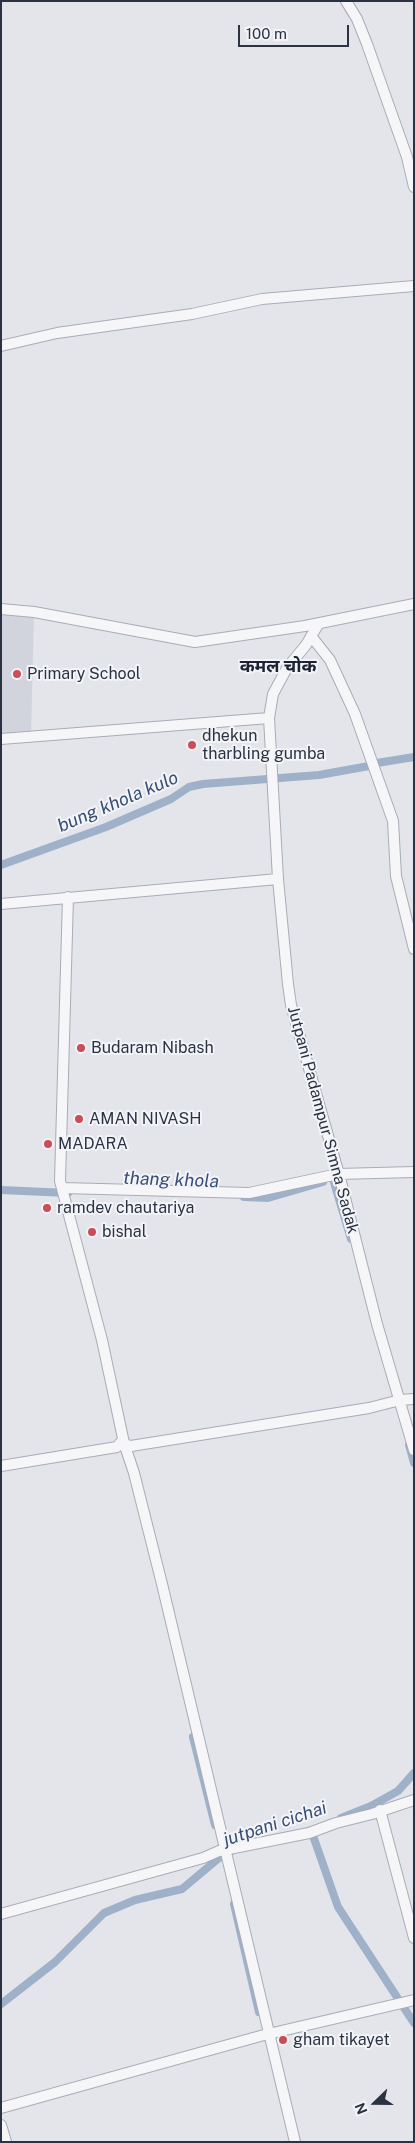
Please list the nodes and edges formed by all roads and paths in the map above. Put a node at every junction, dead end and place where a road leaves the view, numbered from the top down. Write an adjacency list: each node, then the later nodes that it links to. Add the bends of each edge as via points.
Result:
1 (346, 1): 2 (street, via 368,44)
2 (414, 187)
3 (414, 286): 4 (street, via 262,299 192,314 57,333)
4 (1, 346)
5 (414, 604): 7 (street)
6 (1, 609): 7 (street, via 34,612 195,642)
7 (319, 623): 8 (street, Jutpani Padampur Simna Sadak)
8 (312, 636): 9 (street, Jutpani Padampur Simna Sadak, via 287,668 273,694); 14 (street, via 330,660 355,714 393,821 396,876)
9 (269, 718): 10 (street); 11 (street, Jutpani Padampur Simna Sadak)
10 (1, 739)
11 (278, 879): 12 (street); 16 (street, Jutpani Padampur Simna Sadak, via 291,1005)
12 (68, 897): 13 (street); 17 (street, via 60,1165)
13 (1, 904)
14 (414, 948)
15 (414, 1172): 16 (street)
16 (338, 1174): 17 (street, via 249,1193); 19 (street, Jutpani Padampur Simna Sadak)
17 (64, 1193): 20 (street, via 102,1340)
18 (414, 1399): 19 (street)
19 (395, 1401): 20 (street, via 369,1408 131,1446); 21 (street, Jutpani Padampur Simna Sadak)
20 (123, 1443): 22 (street, via 117,1447); 25 (street, via 134,1473)
21 (414, 1450)
22 (1, 1466)
23 (414, 1800): 24 (street)
24 (380, 1810): 25 (street, via 309,1834); 27 (street)
25 (223, 1850): 26 (street); 29 (street, via 229,1863)
26 (1, 1914)
27 (414, 1938)
28 (409, 2001): 29 (street)
29 (270, 2035): 30 (street); 33 (street)
30 (1, 2108)
31 (1, 2125): 32 (street)
32 (6, 2142)
33 (295, 2142)

